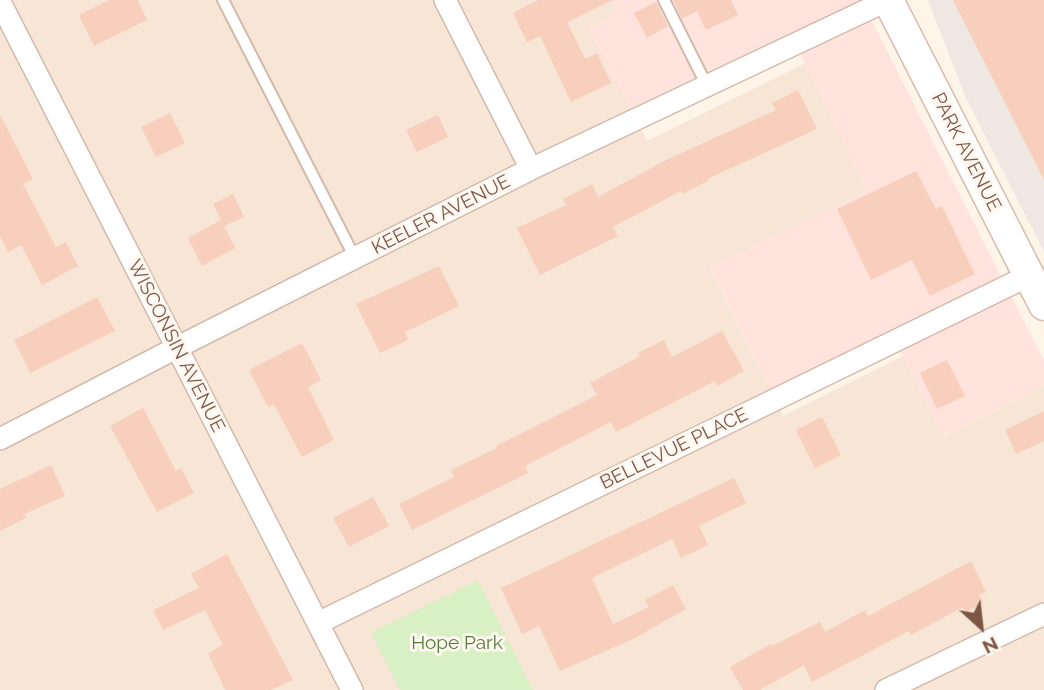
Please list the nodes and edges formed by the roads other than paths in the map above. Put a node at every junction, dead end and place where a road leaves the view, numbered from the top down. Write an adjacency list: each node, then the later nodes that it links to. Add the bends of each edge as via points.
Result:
1 (223, 0): 8 (lane)
2 (445, 0): 7 (street)
3 (664, 0): 6 (lane)
4 (888, 0): 6 (street, KEELER AVENUE); 9 (street, PARK AVENUE)
5 (0, 2): 11 (street, WISCONSIN AVENUE)
6 (707, 86): 7 (street, KEELER AVENUE)
7 (531, 170): 8 (street, KEELER AVENUE)
8 (355, 258): 11 (street, KEELER AVENUE)
9 (1030, 275): 10 (street, PARK AVENUE); 14 (street, BELLEVUE PLACE)
10 (1044, 305)
11 (176, 348): 12 (street, KEELER AVENUE); 14 (street, WISCONSIN AVENUE)
12 (0, 439)
13 (1044, 614): 16 (street)
14 (318, 623): 15 (street, WISCONSIN AVENUE)
15 (352, 690)
16 (886, 690)

